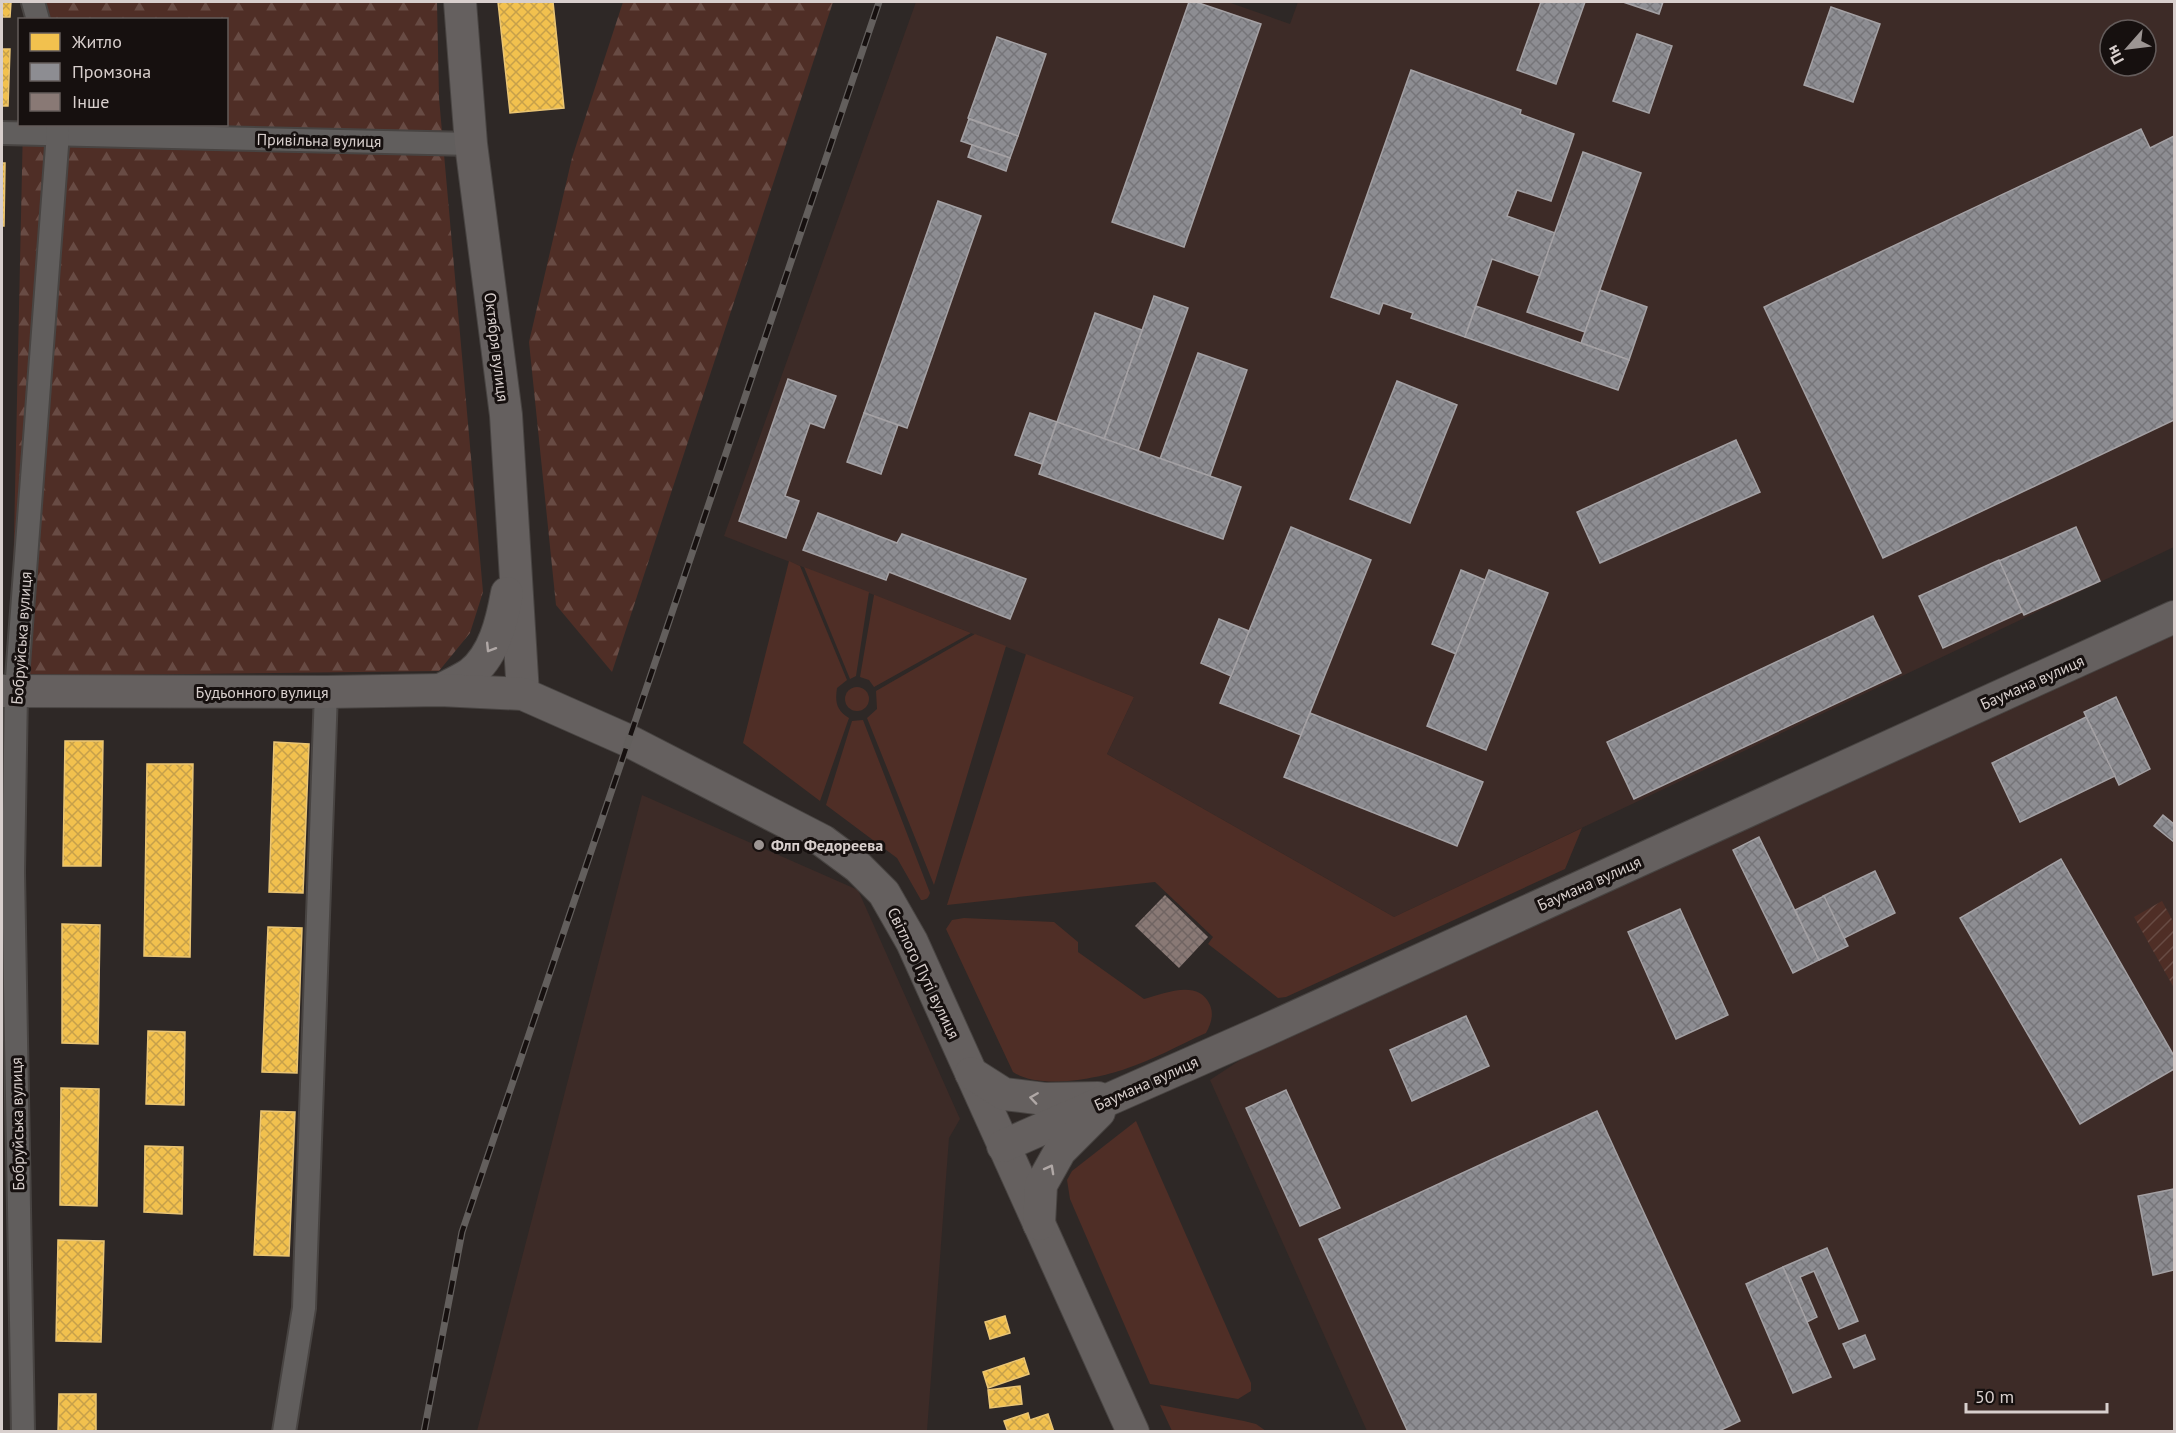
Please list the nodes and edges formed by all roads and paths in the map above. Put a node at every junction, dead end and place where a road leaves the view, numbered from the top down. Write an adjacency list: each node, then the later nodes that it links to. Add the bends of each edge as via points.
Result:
1 (33, 2): 3 (street)
2 (460, 2): 6 (main road, Октября вулиця)
3 (37, 18)
4 (58, 129): 5 (street, Привільна вулиця); 6 (street, Привільна вулиця); 10 (street, Бобруйська вулиця)
5 (2, 133)
6 (471, 144): 7 (main road, Октября вулиця, via 506,415)
7 (514, 551): 9 (main road, one-way to 9, via 503,616 493,646 471,673); 12 (main road, Октября вулиця)
8 (2175, 617): 14 (main road, Баумана вулиця)
9 (440, 690): 11 (main road, Будьонного вулиця); 12 (main road, Будьонного вулиця)
10 (9, 691): 11 (main road, Будьонного вулиця); 17 (street, Бобруйська вулиця)
11 (327, 692): 18 (street, via 304,1308)
12 (523, 694): 13 (main road, Світлого Путі вулиця, via 638,746 823,841 858,867 884,893 912,942)
13 (971, 1073): 14 (main road, one-way to 13, via 1045,1100 1004,1094); 15 (main road, Світлого Путі вулиця)
14 (1113, 1098): 15 (main road, Баумана вулиця); 16 (main road, one-way to 14, via 1041,1185 1060,1151)
15 (1004, 1146): 16 (main road, Світлого Путі вулиця)
16 (1039, 1225): 19 (main road, Світлого Путі вулиця)
17 (23, 1431)
18 (284, 1431)
19 (1133, 1431)

